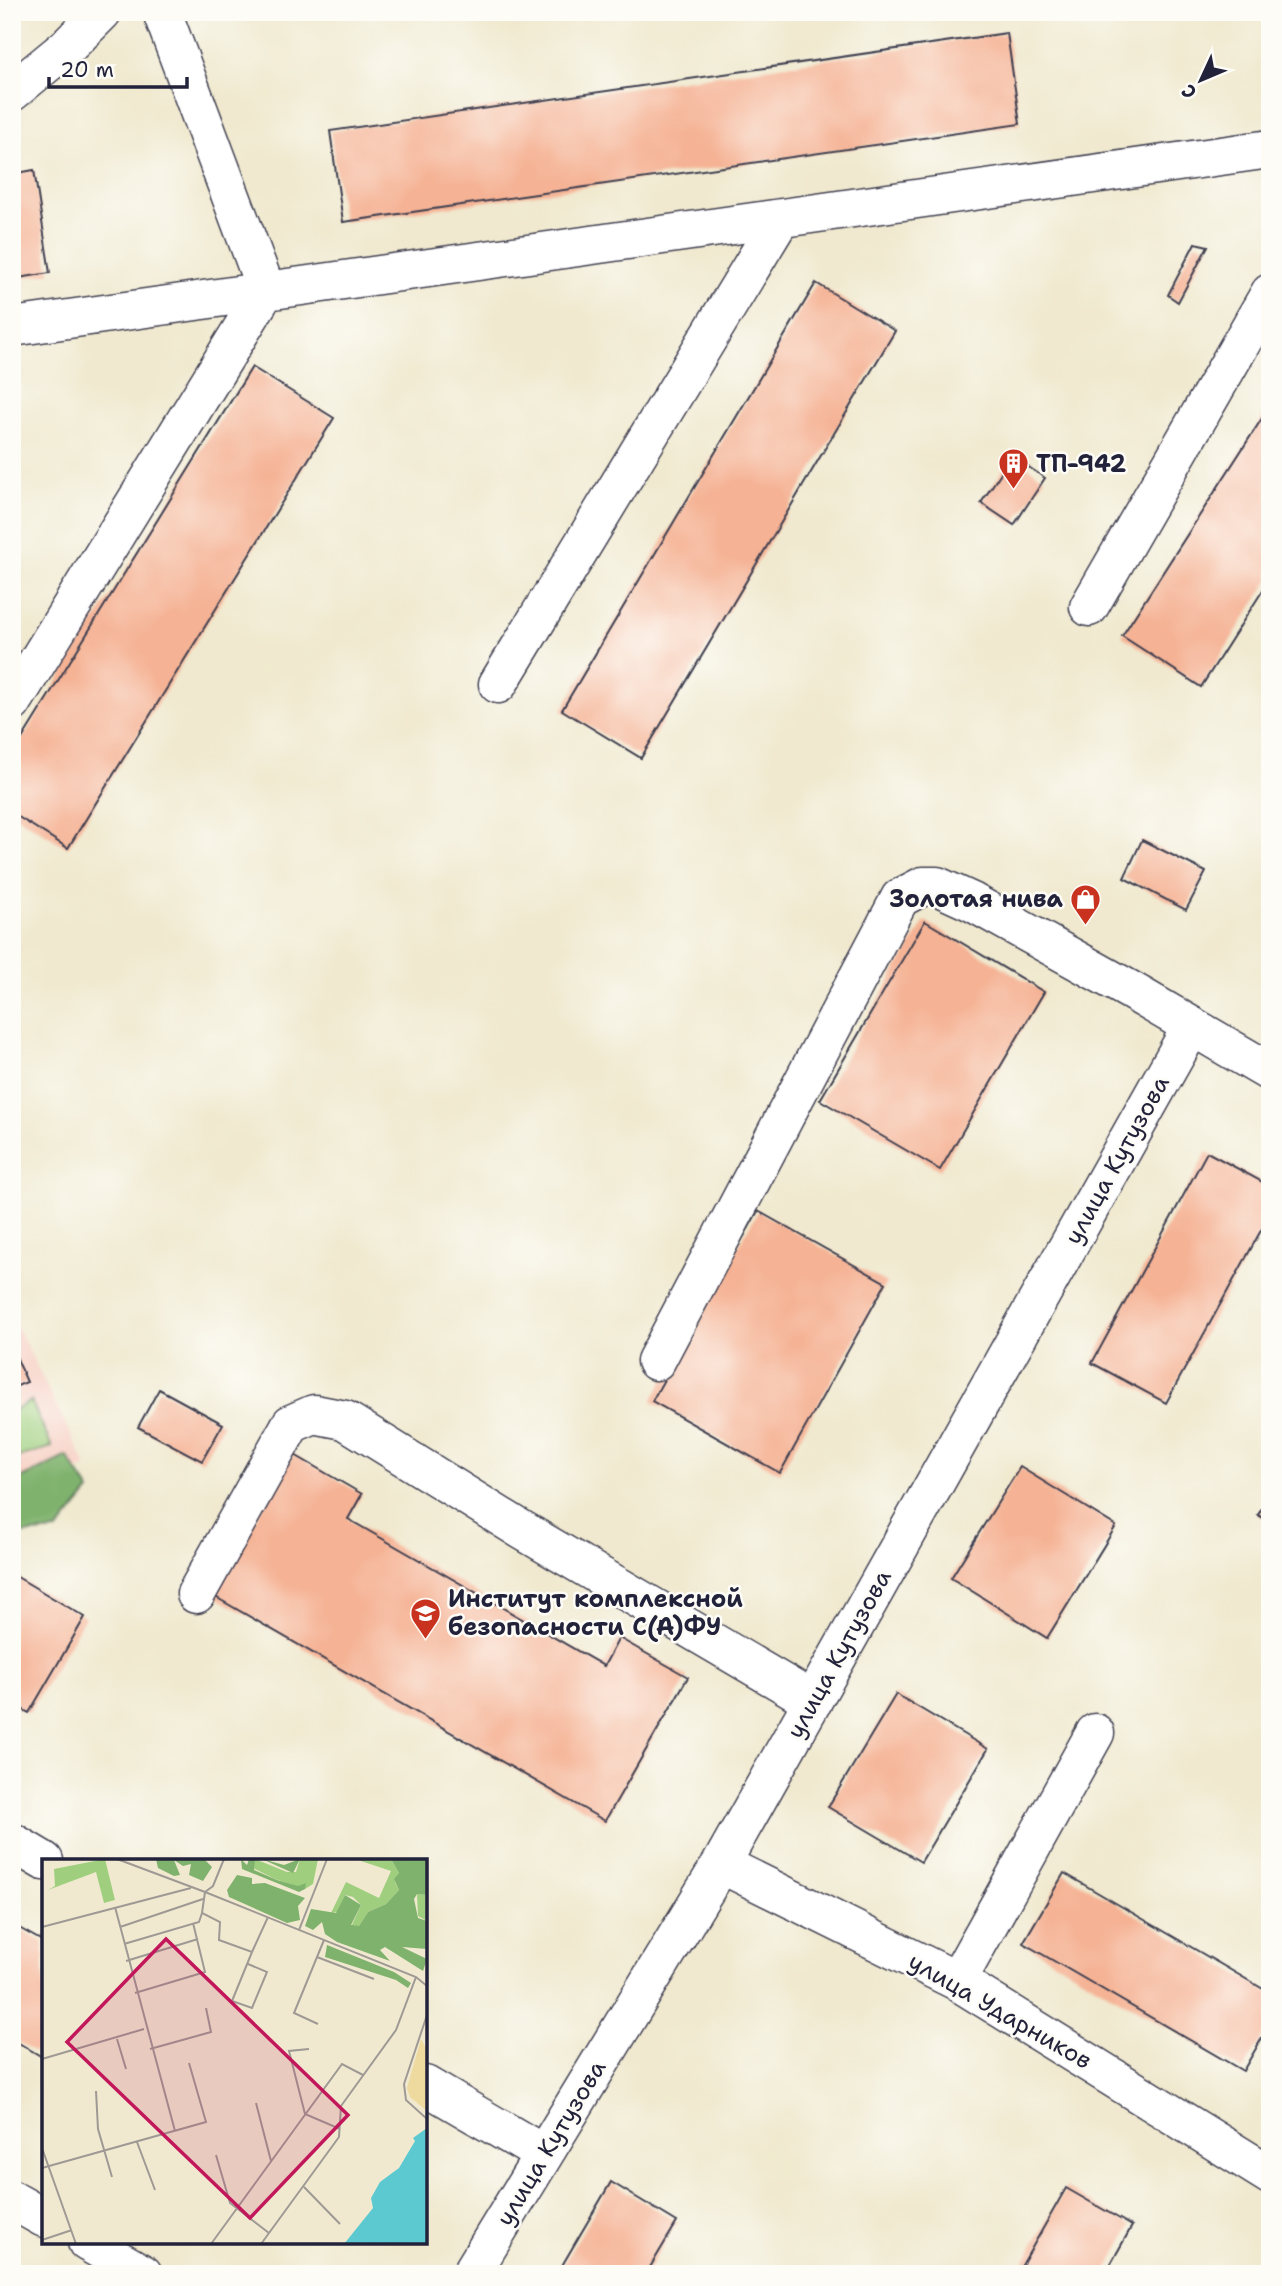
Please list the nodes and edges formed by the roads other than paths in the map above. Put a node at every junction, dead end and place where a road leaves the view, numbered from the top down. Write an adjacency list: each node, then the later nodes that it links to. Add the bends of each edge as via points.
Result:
1 (102, 12): 3 (street)
2 (162, 12): 6 (street)
3 (12, 92)
4 (1270, 149): 5 (street)
5 (781, 218): 6 (street); 10 (street)
6 (266, 290): 8 (street); 11 (street)
7 (1270, 293): 9 (street)
8 (12, 327)
9 (1089, 607)
10 (498, 684)
11 (12, 704)
12 (1192, 1026): 13 (street); 14 (street, via 937,886 923,886 900,898); 16 (street, улица Кутузова)
13 (1270, 1072)
14 (656, 1361)
15 (196, 1594): 16 (street, via 291,1424 314,1414 345,1420)
16 (813, 1701): 20 (street, улица Кутузова)
17 (1095, 1733): 21 (street)
18 (12, 1842): 19 (street)
19 (42, 1860)
20 (721, 1864): 21 (street, улица Ударников); 23 (street, улица Кутузова)
21 (957, 1981): 24 (street, улица Ударников)
22 (427, 2086): 23 (street)
23 (543, 2154): 29 (street, улица Кутузова)
24 (1270, 2175)
25 (12, 2200): 26 (street)
26 (42, 2217)
27 (90, 2244): 28 (street)
28 (143, 2274)
29 (471, 2274)

